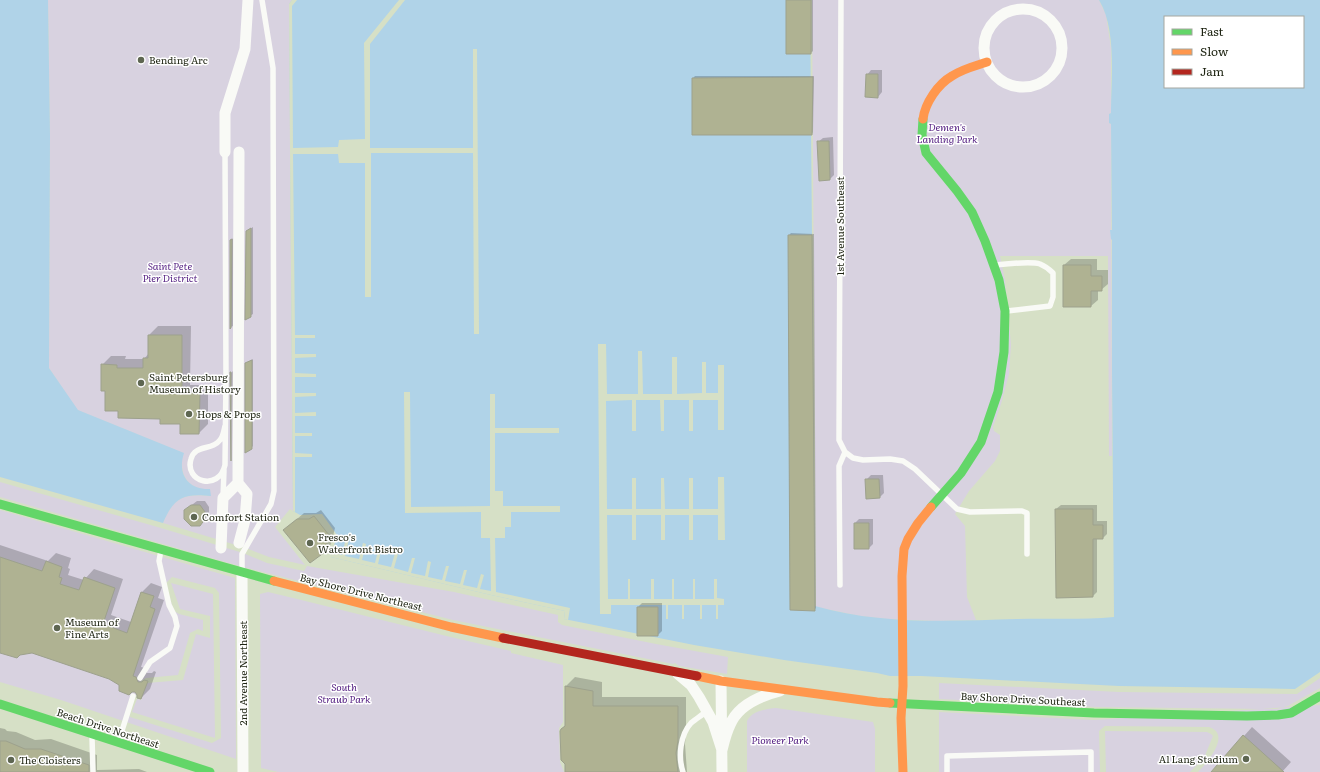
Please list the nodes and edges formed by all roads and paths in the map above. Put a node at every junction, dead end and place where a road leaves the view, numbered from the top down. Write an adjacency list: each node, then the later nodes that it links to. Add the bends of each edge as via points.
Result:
1 (248, 0): 5 (street, via 245,49 225,113)
2 (262, 0): 20 (lane, via 273,68 274,491 271,504 242,554)
3 (841, 0): 10 (lane, 1st Avenue Southeast, via 839,440)
4 (988, 62): 4 (street, via 992,70 1005,82 1022,86 1040,83 1054,72 1060,60 1061,37 1045,16 1028,9 1020,9 1003,15 990,28 986,36 985,54); 7 (street, via 951,76 939,87 929,101 923,117 922,135 926,153 972,212)
5 (225, 152): 9 (lane)
6 (239, 152): 12 (street)
7 (993, 266): 8 (street, via 999,280); 8 (lane, via 1039,264 1053,273 1053,297 1050,306)
8 (1005, 311): 13 (street, via 1002,373 993,408 981,442 961,473)
9 (225, 426): 11 (lane); 11 (lane, via 221,440 196,451 190,461 192,472 206,482 217,479)
10 (845, 452): 13 (lane, via 853,458 863,460 903,461); 21 (lane, via 839,466)
11 (224, 470): 14 (lane)
12 (238, 483): 14 (street); 16 (street, via 246,494 246,520)
13 (942, 495): 19 (lane, via 957,509 970,512 1027,513); 29 (street, via 918,523 904,549)
14 (223, 498): 17 (street)
15 (0, 504): 18 (street, Bay Shore Drive Northeast)
16 (239, 543)
17 (221, 548)
18 (161, 550): 20 (street, Bay Shore Drive Northeast); 23 (lane, via 159,561 169,605 177,626 170,648 150,662)
19 (1027, 554)
20 (242, 573): 22 (street, Bay Shore Drive Northeast, via 451,627); 36 (street, 2nd Avenue Northeast)
21 (840, 585)
22 (675, 672): 24 (street, Bay Shore Drive Northeast); 30 (street, via 692,685)
23 (140, 678)
24 (722, 680): 25 (street, Bay Shore Drive Southeast); 33 (street)
25 (786, 689): 29 (street, Bay Shore Drive Southeast); 33 (street, via 767,694 742,708 730,724)
26 (133, 696): 32 (lane)
27 (1320, 696): 29 (street, Bay Shore Drive Southeast, via 1291,713 1264,716 1094,713)
28 (0, 704): 31 (street, Beach Drive Northeast)
29 (902, 704): 39 (street)
30 (707, 712): 33 (street); 37 (lane, via 691,724 683,735 680,762)
31 (92, 734): 32 (street, Beach Drive Northeast); 34 (lane)
32 (118, 742): 35 (street, Beach Drive Northeast)
33 (722, 750): 38 (street)
34 (93, 772)
35 (210, 772)
36 (243, 772)
37 (683, 772)
38 (722, 772)
39 (903, 772)
40 (947, 772): 41 (lane, via 947,756 1091,752)
41 (1091, 772)

